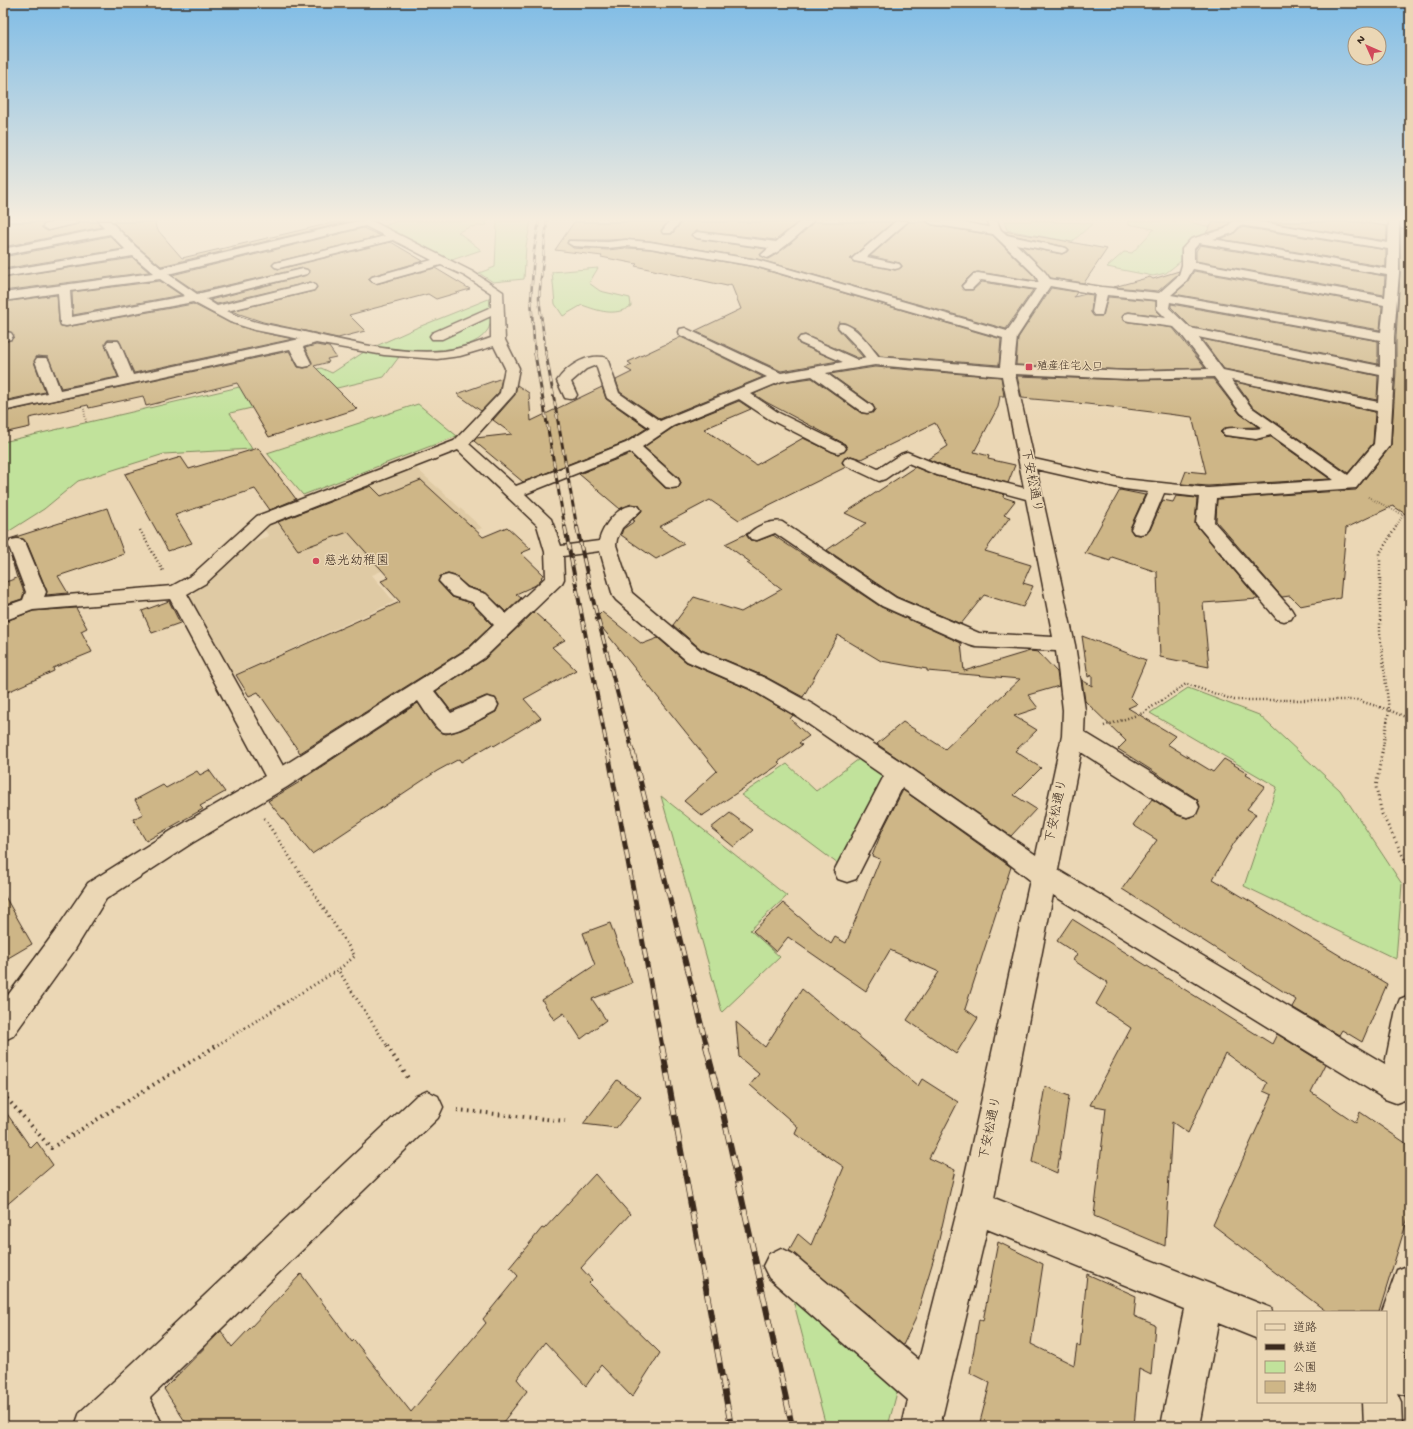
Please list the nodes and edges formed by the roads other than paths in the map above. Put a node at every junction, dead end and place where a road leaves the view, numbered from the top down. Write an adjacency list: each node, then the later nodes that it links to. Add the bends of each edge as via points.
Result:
1 (64, 288): 2 (street); 14 (street); 16 (street, via 66,322)
2 (68, 288)
3 (181, 288): 16 (street)
4 (238, 288): 16 (street)
5 (307, 288): 19 (street)
6 (490, 288): 18 (street, via 497,292)
7 (840, 288): 26 (street)
8 (1041, 288): 26 (street, 下安松通り)
9 (1075, 288): 13 (street)
10 (1173, 288): 15 (street, via 1164,294)
11 (1312, 288): 17 (street)
12 (1391, 288): 17 (street)
13 (1102, 291): 15 (street); 20 (street)
14 (3, 297)
15 (1164, 297): 22 (street, via 1163,309); 27 (street)
16 (195, 298): 19 (street)
17 (1390, 302): 27 (street)
18 (498, 309): 25 (street); 29 (street)
19 (216, 310): 28 (street, via 257,327)
20 (1098, 312)
21 (1129, 317): 22 (street)
22 (1182, 327): 39 (street); 40 (street)
23 (844, 328): 34 (street, via 862,344)
24 (685, 332): 41 (street)
25 (437, 336)
26 (1010, 336): 37 (street, 下安松通り)
27 (1387, 337): 39 (street)
28 (318, 340): 29 (street, via 387,351 438,355 472,349); 32 (street)
29 (498, 340): 52 (street, via 512,368 507,394)
30 (805, 340): 36 (street)
31 (112, 344): 42 (street)
32 (295, 345): 35 (street); 42 (street)
33 (42, 361): 45 (street)
34 (875, 361): 36 (street); 37 (street, via 996,372)
35 (304, 363)
36 (855, 364): 38 (street)
37 (1007, 370): 40 (street, via 1127,375); 56 (street, 下安松通り)
38 (814, 371): 41 (street); 48 (street)
39 (1387, 372): 47 (street)
40 (1217, 373): 47 (street); 50 (street, via 1246,410)
41 (779, 377): 43 (street)
42 (128, 380): 45 (street)
43 (740, 393): 49 (street); 54 (street, via 774,416)
44 (570, 395): 49 (street, via 564,381 587,362 602,361 612,395)
45 (55, 396): 46 (street)
46 (3, 407)
47 (1383, 408): 58 (street, via 1382,445)
48 (867, 409)
49 (660, 428): 53 (street)
50 (1273, 430): 51 (street, via 1256,434); 58 (street)
51 (1230, 432)
52 (460, 444): 60 (street); 70 (street, via 262,520 199,579)
53 (632, 446): 57 (street); 60 (street)
54 (838, 448)
55 (851, 462): 62 (street, via 879,476 908,456 943,472)
56 (1027, 462): 59 (street, via 1124,484); 62 (street, 下安松通り)
57 (672, 483)
58 (1348, 484): 61 (street)
59 (1158, 488): 61 (street); 64 (street)
60 (514, 493): 68 (street, via 545,523)
61 (1208, 493): 73 (street, via 1205,523)
62 (1033, 496): 75 (street, 下安松通り)
63 (632, 510): 67 (street, via 613,528 607,538)
64 (1140, 529)
65 (757, 536): 75 (street, via 776,526 889,602 976,640)
66 (18, 544): 71 (street, via 36,592)
67 (607, 545): 68 (street); 79 (street, via 623,596 694,656 757,683 806,711)
68 (554, 552): 74 (street, via 555,579)
69 (448, 581): 74 (street, via 460,592 479,598)
70 (176, 592): 71 (street); 80 (street)
71 (31, 604): 72 (street)
72 (3, 614)
73 (1284, 614)
74 (506, 626): 76 (street, via 477,653)
75 (1064, 645): 78 (street, 下安松通り, via 1074,710)
76 (421, 690): 77 (street, via 448,725); 80 (street)
77 (487, 705)
78 (1073, 736): 81 (street); 83 (street, 下安松通り)
79 (898, 772): 82 (street); 83 (street)
80 (279, 780): 85 (street, via 97,890 64,942)
81 (1187, 807)
82 (847, 871)
83 (1043, 875): 84 (street, via 1396,1088); 87 (street, 下安松通り)
84 (1410, 1009)
85 (3, 1026)
86 (427, 1106): 96 (street)
87 (975, 1207): 90 (street); 97 (street, 下安松通り)
88 (781, 1266): 97 (street)
89 (1410, 1283): 92 (street)
90 (1204, 1300): 91 (street); 99 (street)
91 (1257, 1321)
92 (1387, 1353)
93 (1387, 1371): 94 (street)
94 (1410, 1376)
95 (1382, 1403): 100 (street)
96 (136, 1410): 98 (street)
97 (925, 1410)
98 (94, 1426)
99 (1180, 1426)
100 (1383, 1426)

